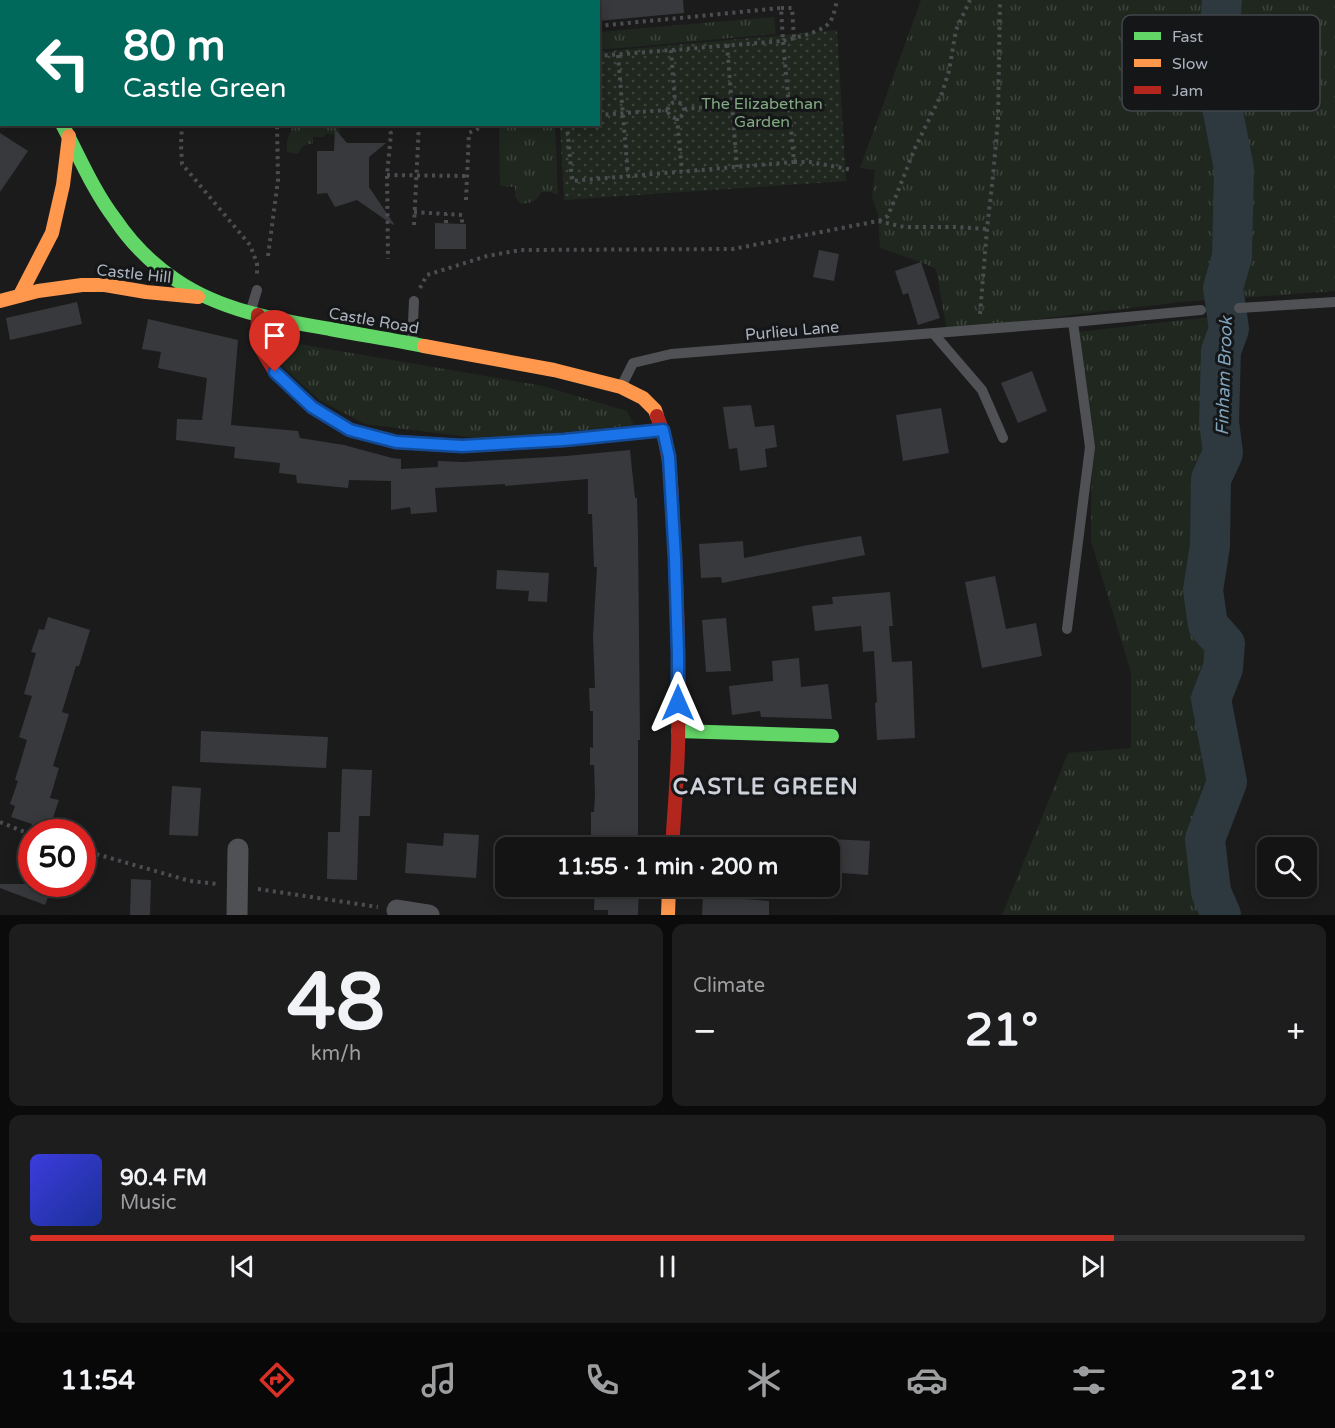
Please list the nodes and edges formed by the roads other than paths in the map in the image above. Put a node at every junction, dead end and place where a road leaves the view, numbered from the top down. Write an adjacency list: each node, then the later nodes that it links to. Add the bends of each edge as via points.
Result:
1 (66, 130): 3 (main road, via 62,192 51,233); 4 (main road, Castle Road, via 97,191 131,240 169,275)
2 (257, 290): 10 (lane)
3 (20, 295): 4 (main road, Castle Hill, via 105,285); 5 (main road, Castle Hill)
4 (209, 298): 10 (main road, Castle Road)
5 (0, 300)
6 (414, 301): 13 (lane)
7 (1335, 302): 8 (lane)
8 (1239, 308)
9 (1201, 310): 11 (lane, Purlieu Lane)
10 (254, 314): 13 (main road, Castle Road); 15 (main road, via 256,342 275,372 312,407 350,430 396,442 462,446)
11 (1073, 322): 12 (lane, Purlieu Lane); 17 (lane, via 1090,447)
12 (933, 333): 14 (lane, Purlieu Lane, via 671,354 633,363); 16 (lane, via 982,390)
13 (411, 343): 14 (main road, Castle Road)
14 (621, 387): 15 (main road, Castle Road, via 643,398 655,410)
15 (663, 430): 18 (main road, Castle Road, via 669,457 676,576)
16 (1002, 438)
17 (1067, 628)
18 (678, 730): 19 (main road); 20 (main road, Castle Road)
19 (832, 736)
20 (673, 837)
21 (238, 849): 24 (street)
22 (669, 897): 26 (main road)
23 (397, 910): 25 (street)
24 (237, 915)
25 (429, 915)
26 (668, 915)

